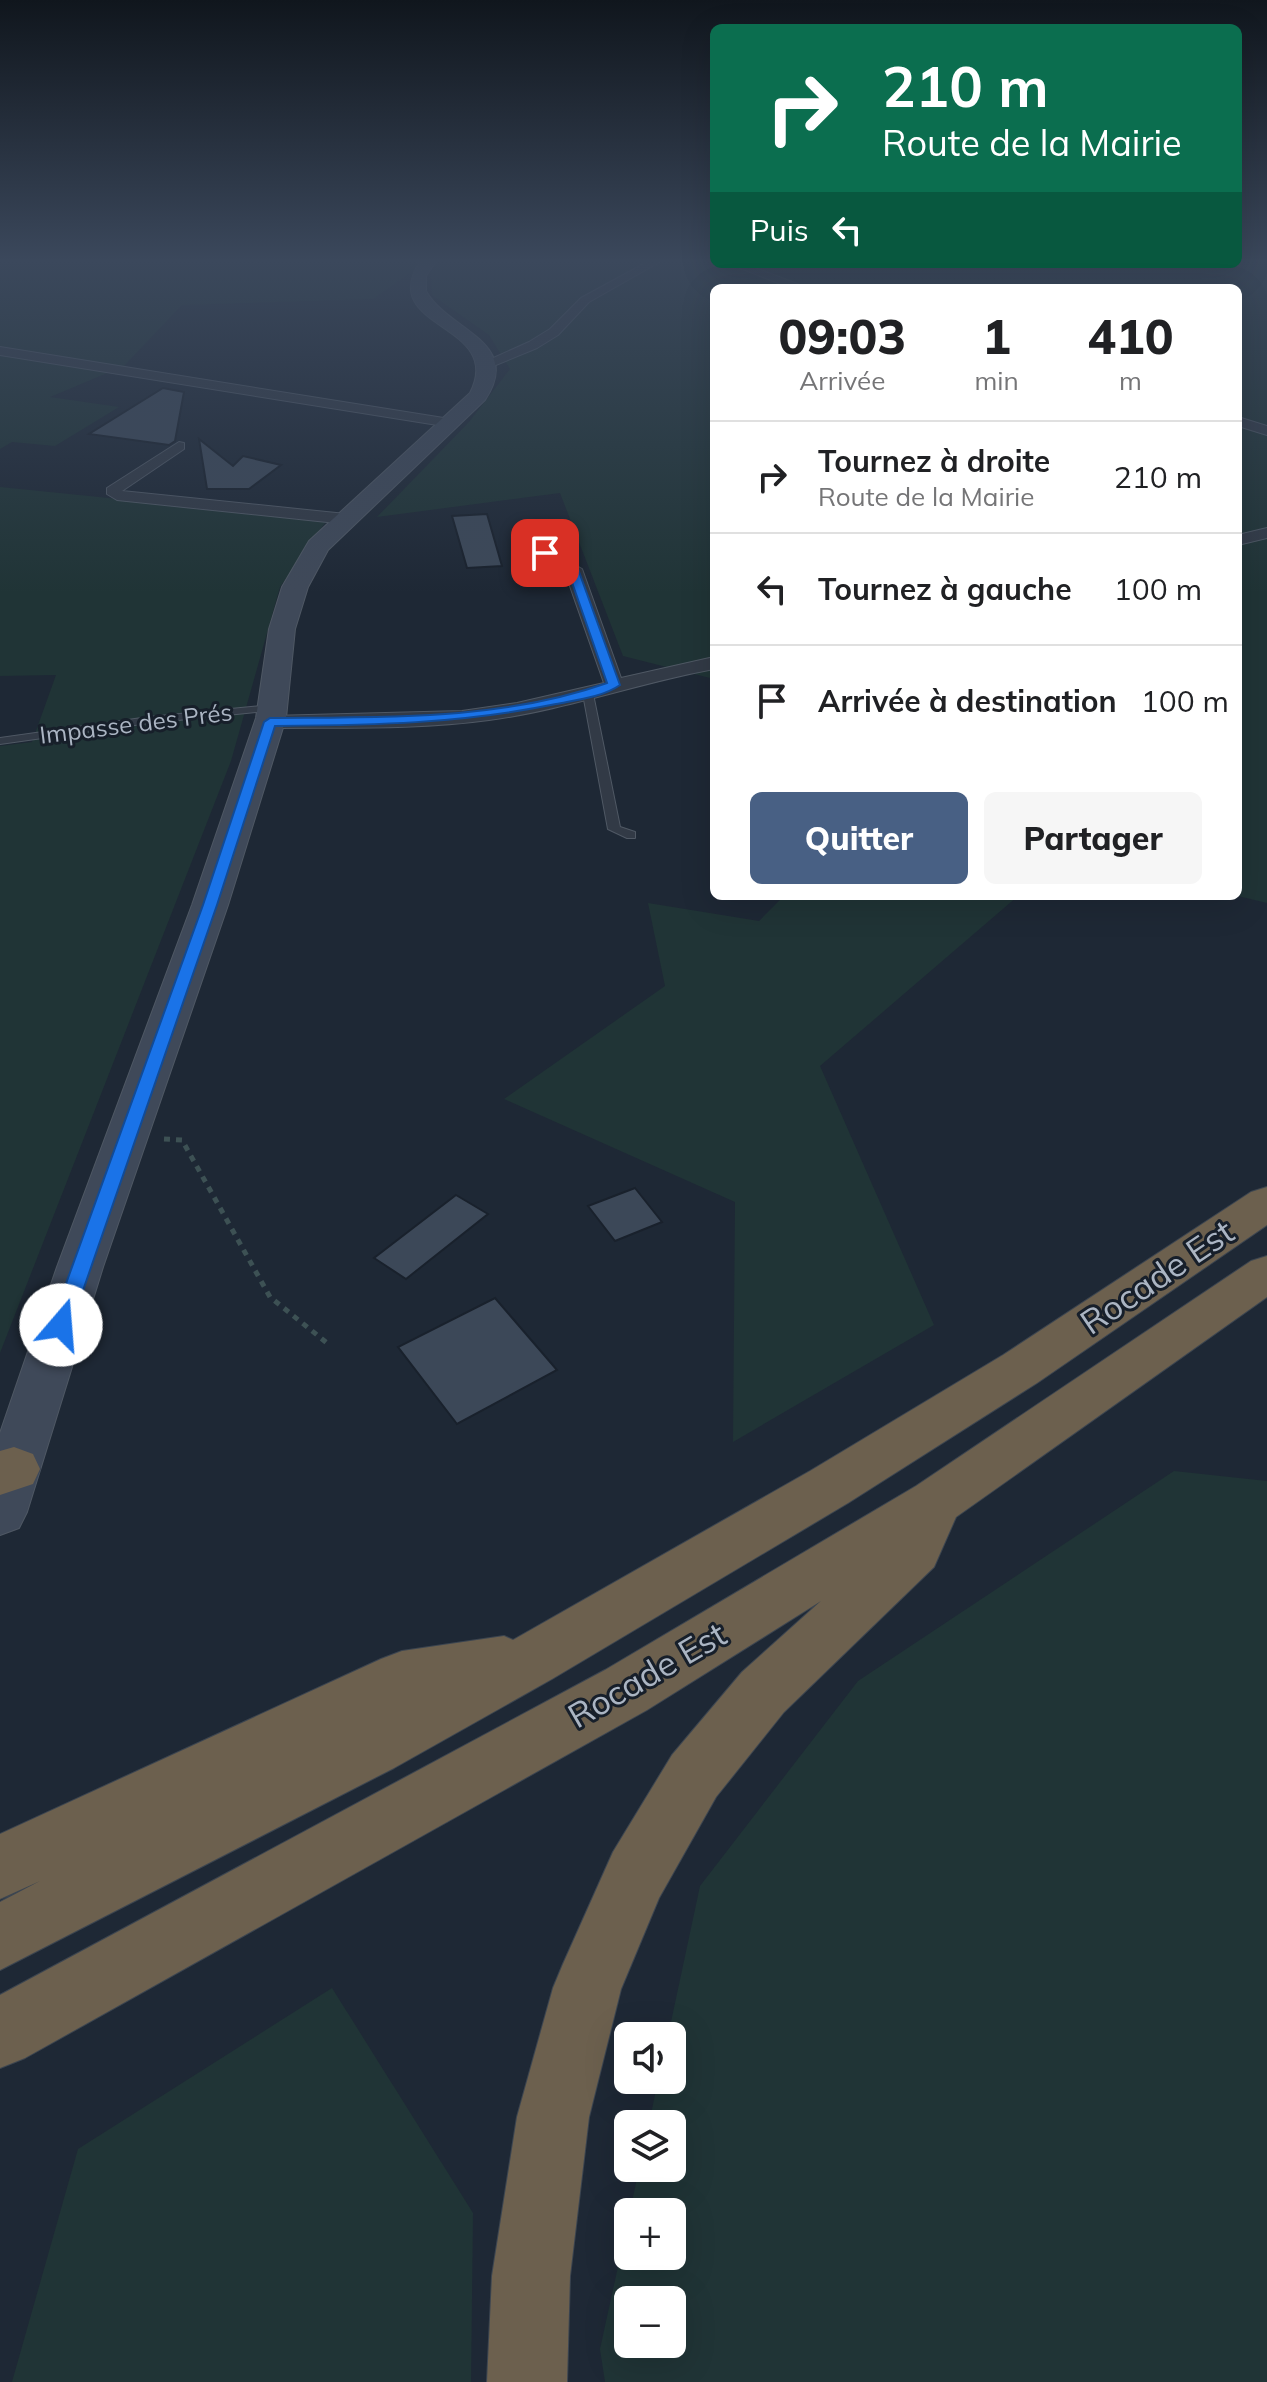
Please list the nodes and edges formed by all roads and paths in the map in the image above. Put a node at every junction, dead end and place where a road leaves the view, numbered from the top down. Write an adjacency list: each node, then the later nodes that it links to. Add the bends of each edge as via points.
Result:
1 (126, 371): 4 (street)
2 (486, 371): 4 (street, via 478,396)
3 (1242, 422): 5 (street)
4 (450, 423): 7 (street)
5 (1267, 431)
6 (179, 446): 7 (street, via 112,491)
7 (346, 519): 14 (street, via 318,546 295,587 282,629)
8 (1267, 533): 9 (street)
9 (1242, 539)
10 (545, 553): 12 (street, via 573,569)
11 (710, 664): 12 (street)
12 (614, 685): 13 (street)
13 (588, 694): 14 (street, via 490,714 412,721); 16 (lane, via 614,829)
14 (271, 715): 15 (lane, Impasse des Prés, via 149,720); 17 (street)
15 (0, 741)
16 (631, 835)
17 (126, 1139): 20 (path, via 182,1140 270,1297); 21 (street)
18 (1267, 1203): 23 (highway, Rocade Est, via 982,1393)
19 (1267, 1273): 22 (highway, Rocade Est)
20 (327, 1343)
21 (5, 1485)
22 (935, 1502): 26 (highway, Rocade Est, via 626,1690); 27 (highway, via 915,1550 763,1692 694,1776 636,1875 587,1988 553,2117 531,2276)
23 (531, 1660): 24 (highway, via 402,1678); 25 (highway, Rocade Est)
24 (0, 1867)
25 (0, 1937)
26 (0, 2033)
27 (527, 2382)

